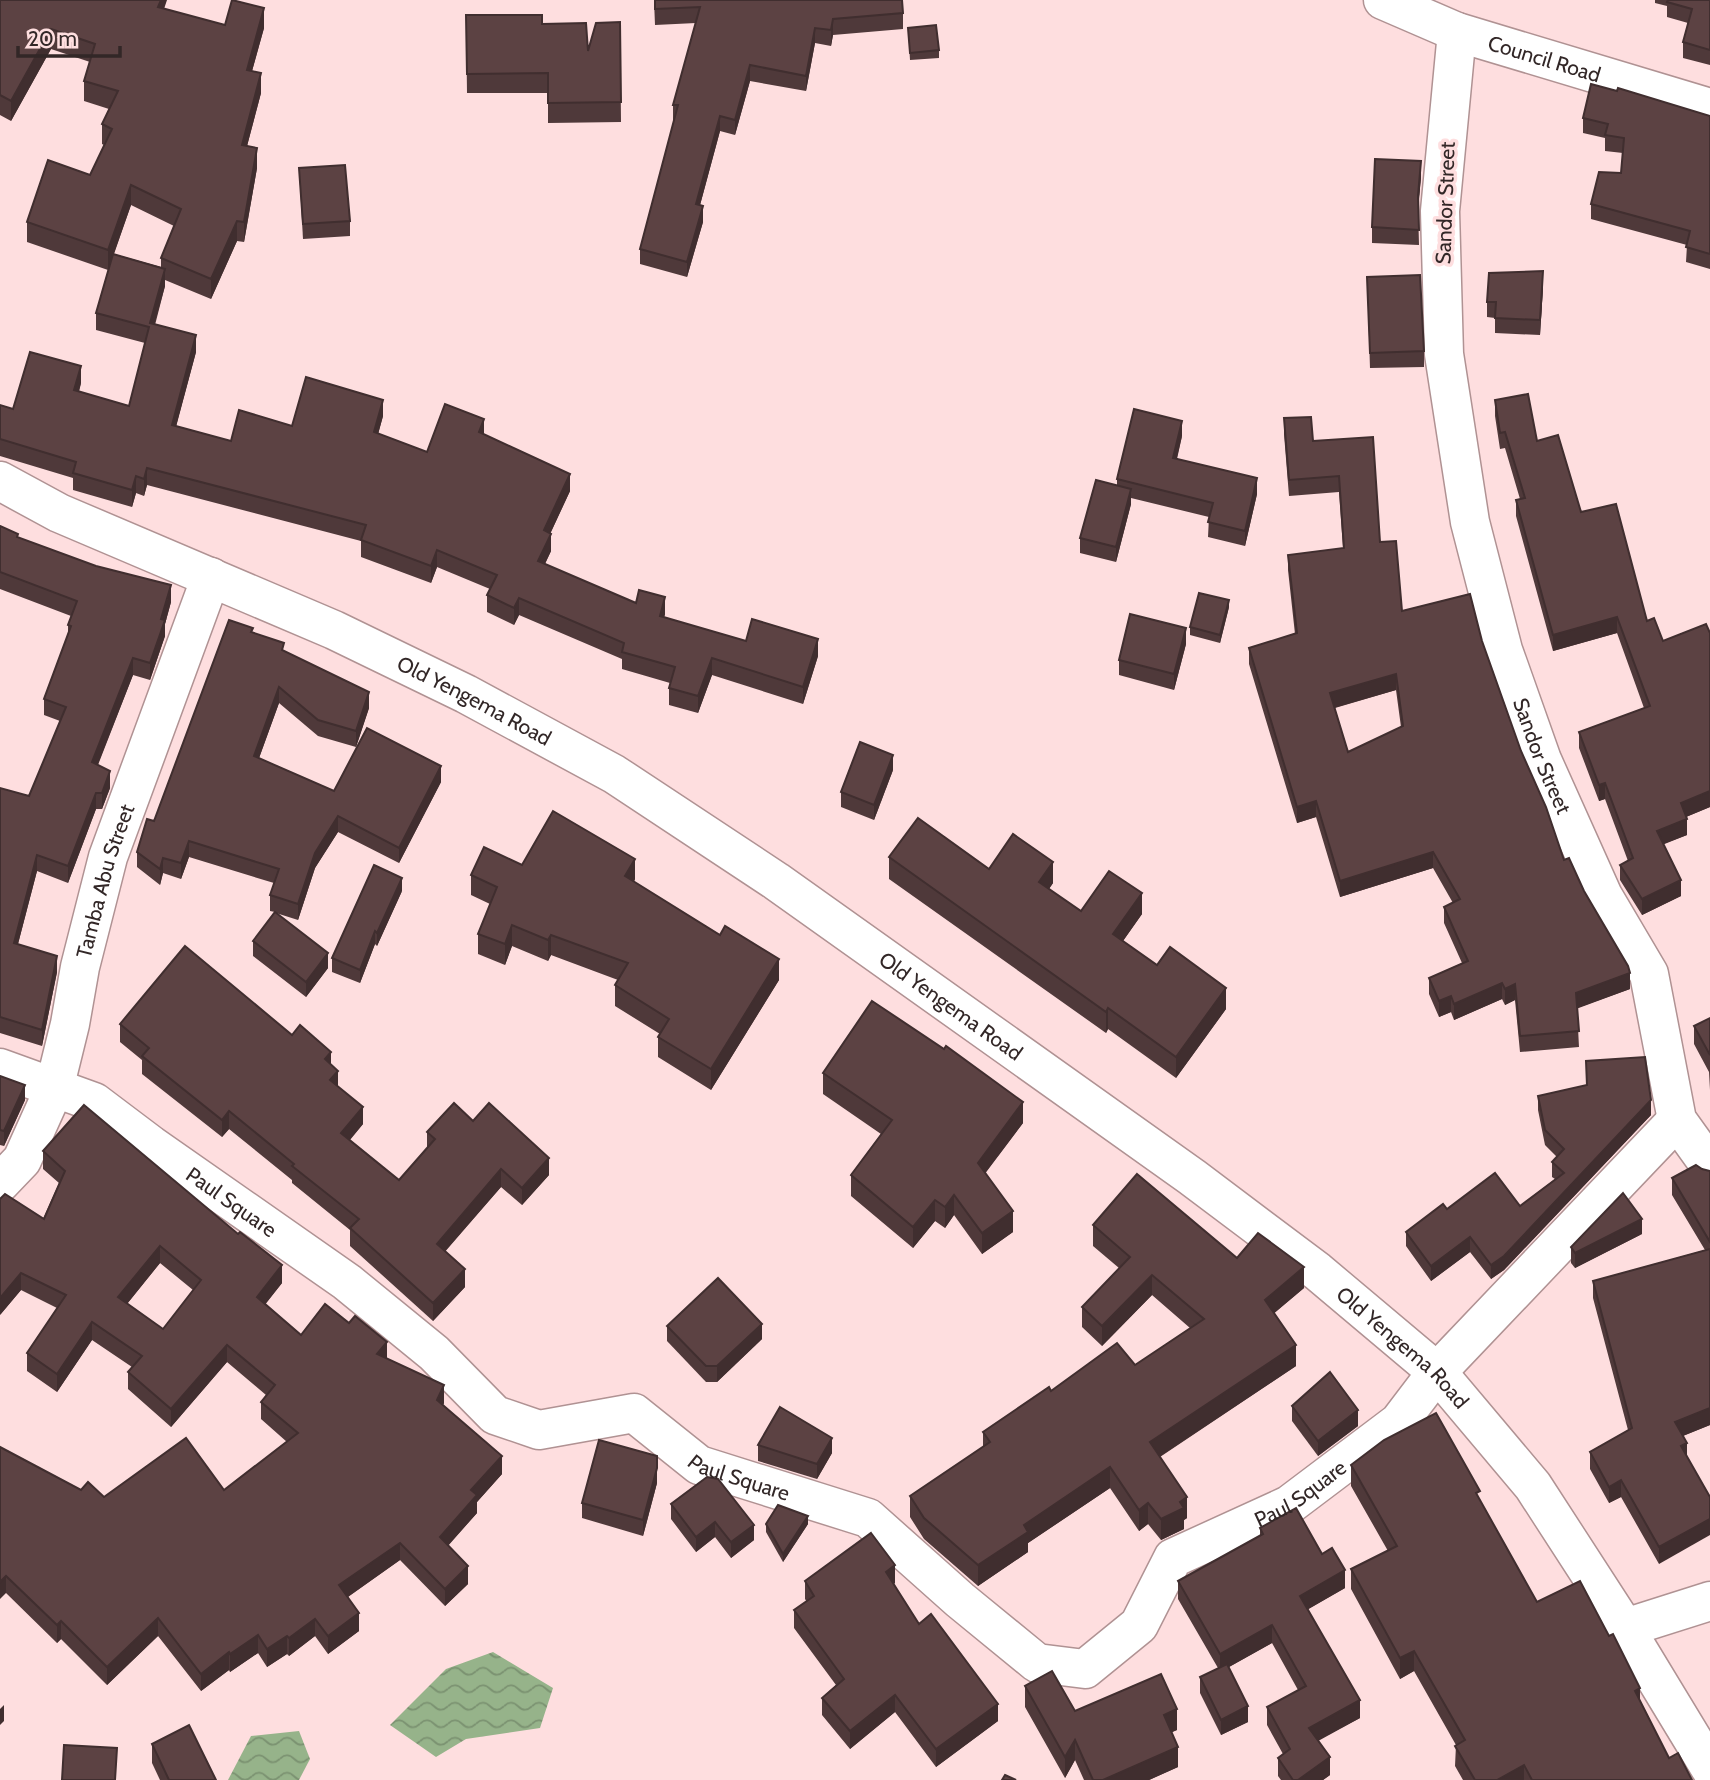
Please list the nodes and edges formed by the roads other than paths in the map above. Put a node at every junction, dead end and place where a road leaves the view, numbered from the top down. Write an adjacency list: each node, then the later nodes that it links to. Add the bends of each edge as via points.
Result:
1 (1382, 0): 2 (street, Council Road)
2 (1457, 32): 3 (street, Council Road); 8 (street, Sandor Street, via 1440,211 1444,354 1470,522 1503,650 1542,760 1603,896 1648,974)
3 (1710, 108)
4 (0, 481): 5 (street, Old Yengema Road, via 59,513)
5 (211, 577): 7 (street, Tamba Abu Street, via 108,857); 11 (street, Old Yengema Road, via 466,694 614,774 776,881 1192,1177 1317,1271)
6 (0, 1068): 7 (street, Paul Square)
7 (54, 1089): 10 (street, Tamba Abu Street, via 22,1160); 11 (street, Paul Square, via 94,1102 347,1282 434,1353 495,1415 539,1430 635,1413 699,1465 869,1518 1037,1663 1085,1670 1139,1625 1172,1558 1289,1505 1399,1422)
8 (1677, 1119): 9 (street); 11 (street)
9 (1710, 1166)
10 (0, 1183)
11 (1437, 1372): 13 (street, Old Yengema Road, via 1533,1486)
12 (1710, 1601): 13 (street)
13 (1625, 1628): 14 (street, Old Yengema Road)
14 (1710, 1768)

